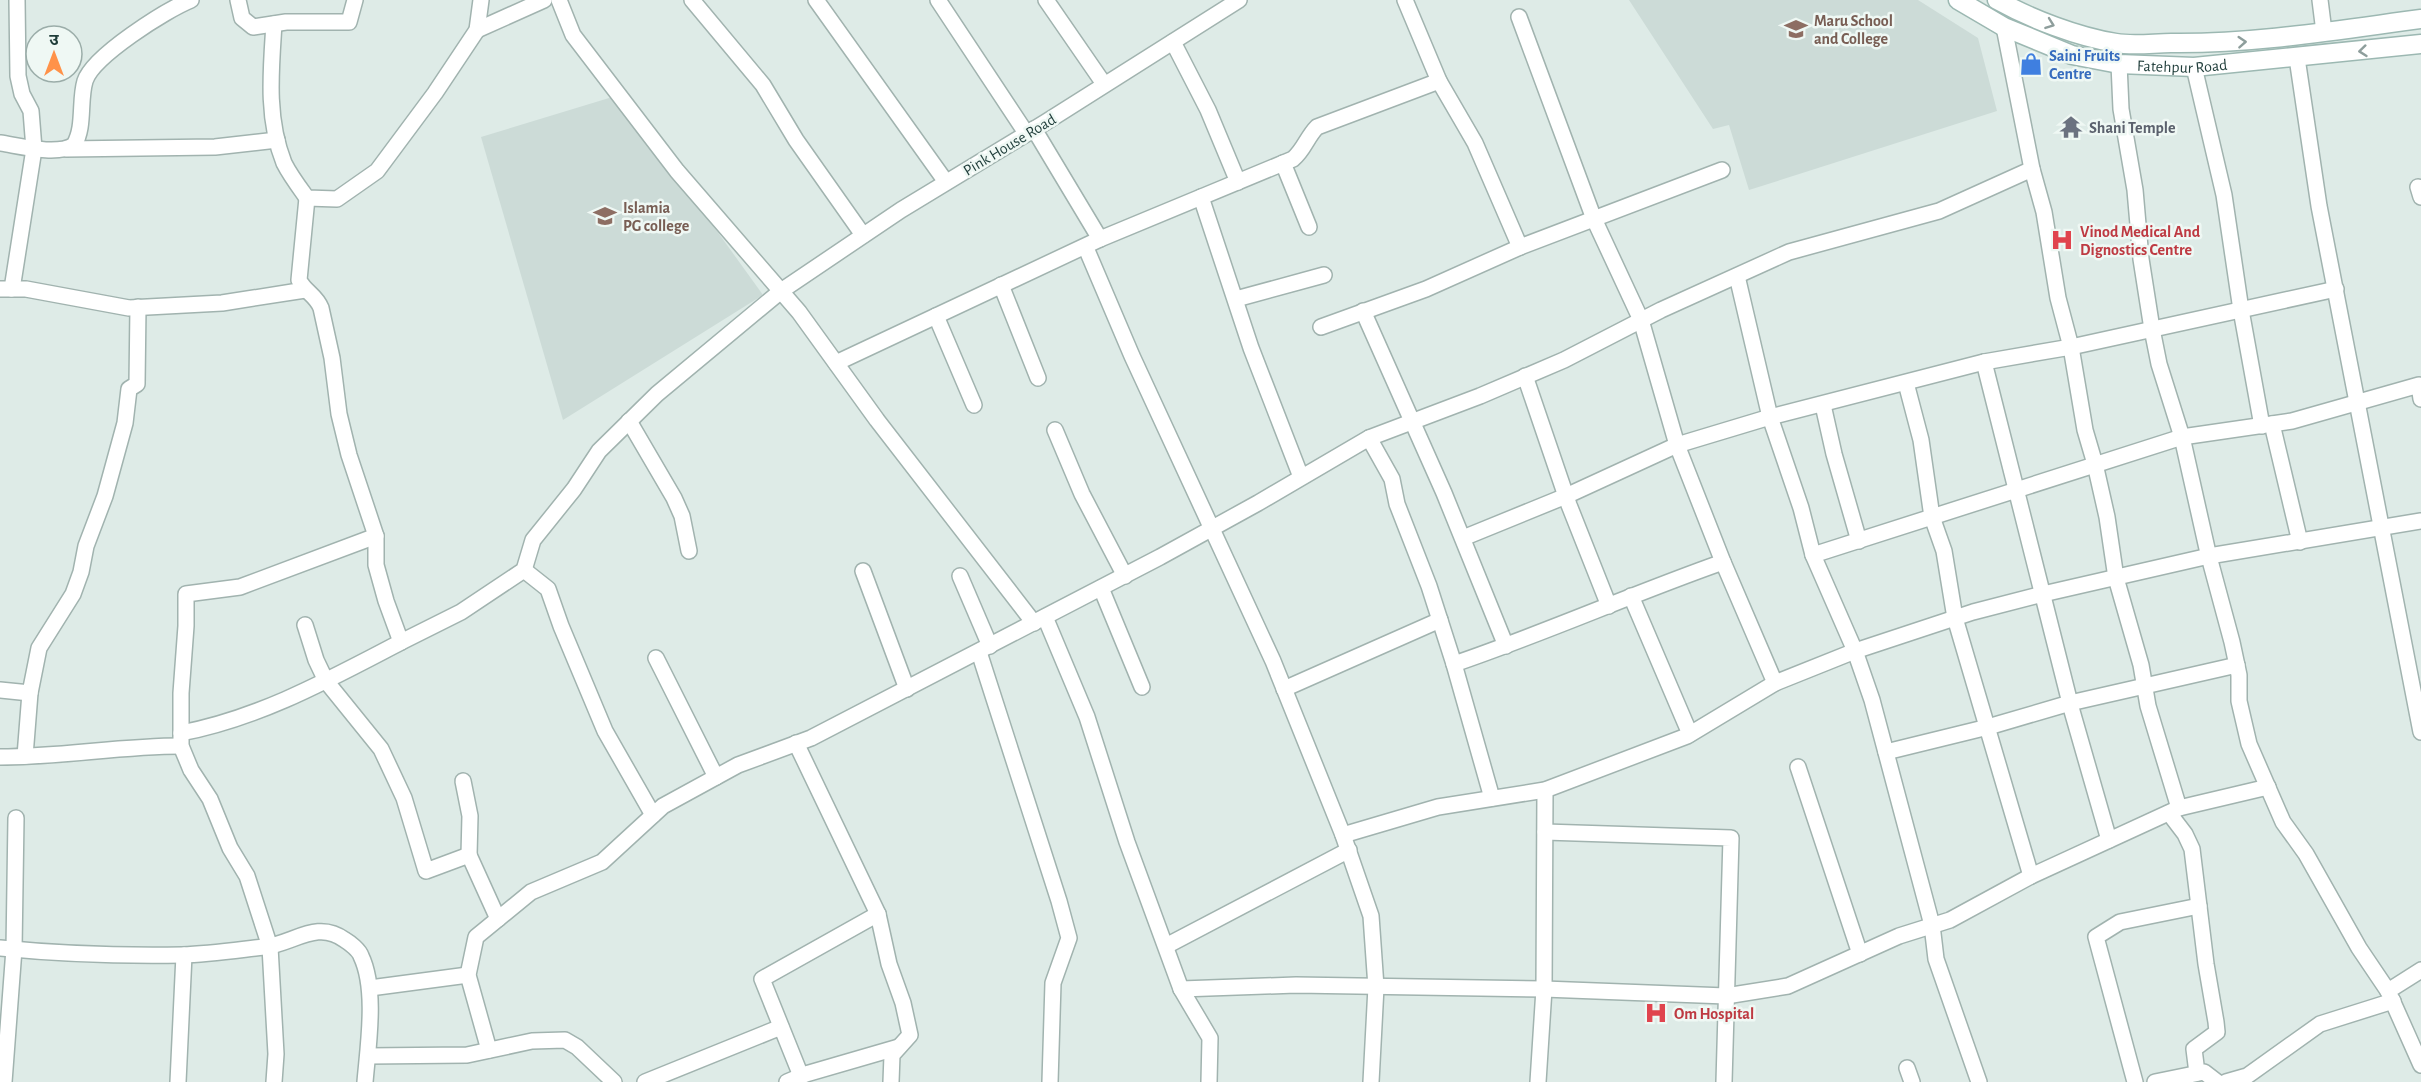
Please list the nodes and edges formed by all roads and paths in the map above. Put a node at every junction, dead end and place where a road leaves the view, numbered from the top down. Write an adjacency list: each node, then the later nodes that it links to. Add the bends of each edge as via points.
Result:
1 (17, 0): 33 (street, via 20,88 31,111)
2 (191, 0): 34 (street, via 155,20 92,68 83,90 76,141)
3 (238, 0): 19 (street, via 242,18 253,27)
4 (355, 0): 19 (street, via 349,22)
5 (481, 0): 21 (street)
6 (544, 0): 21 (street)
7 (559, 0): 54 (street, via 573,35 677,171)
8 (692, 0): 44 (street, via 763,85 796,140)
9 (816, 0): 38 (street)
10 (938, 0): 30 (street)
11 (1046, 0): 29 (street)
12 (1239, 0): 23 (street, Pink House Road)
13 (1404, 0): 28 (street)
14 (1958, 0): 20 (street, Fatehpur Road)
15 (1997, 0): 22 (street, one-way to 22, via 2022,14 2117,44 2209,44)
16 (2320, 0): 22 (street)
17 (1519, 17): 42 (street)
18 (2421, 19): 22 (street)
19 (274, 24): 31 (street, via 272,104)
20 (2004, 27): 26 (street, Fatehpur Road, via 2072,55); 36 (street)
21 (477, 30): 41 (street, via 377,171 337,199)
22 (2324, 32)
23 (1173, 42): 29 (street, Pink House Road); 39 (street, via 1208,110)
24 (2421, 44): 25 (street, Fatehpur Road, one-way to 25)
25 (2297, 58): 27 (street, Fatehpur Road); 52 (street)
26 (2119, 64): 27 (street, Fatehpur Road); 62 (street, via 2121,109)
27 (2194, 67): 57 (street, via 2224,195)
28 (1439, 81): 35 (street, via 1317,127 1301,153); 46 (street, via 1475,143)
29 (1104, 84): 30 (street, Pink House Road)
30 (1030, 131): 38 (street, Pink House Road); 45 (street)
31 (277, 140): 34 (street, via 215,147); 41 (street, via 285,165)
32 (0, 143): 33 (street)
33 (34, 149): 34 (street); 51 (street)
34 (66, 149)
35 (1283, 163): 39 (street); 43 (street)
36 (2032, 169): 49 (street, via 1939,211 1790,252); 63 (street)
37 (1722, 170): 42 (street)
38 (946, 182): 44 (street, Pink House Road)
39 (1238, 182): 40 (street)
40 (1201, 197): 45 (street); 55 (street)
41 (307, 198): 53 (street, via 298,272)
42 (1594, 219): 46 (street); 60 (street)
43 (1309, 227)
44 (863, 235): 54 (street, Pink House Road)
45 (1100, 239): 47 (street)
46 (1520, 247): 58 (street)
47 (1086, 248): 50 (street); 88 (street)
48 (1324, 275): 55 (street)
49 (1737, 276): 60 (street); 73 (street)
50 (1002, 285): 59 (street); 67 (street)
51 (6, 289): 56 (street)
52 (2336, 289): 57 (street); 70 (street)
53 (305, 290): 56 (street, via 222,303); 89 (street, via 321,308 339,414)
54 (781, 291): 65 (street); 74 (street, Pink House Road)
55 (1236, 299): 82 (street)
56 (138, 307): 124 (street, via 137,384 129,389 125,423 81,572 73,594 39,648)
57 (2241, 310): 62 (street); 76 (street)
58 (1363, 312): 61 (street); 75 (street)
59 (936, 316): 65 (street); 71 (street)
60 (1641, 320): 66 (street); 80 (street)
61 (1321, 327)
62 (2152, 329): 63 (street); 78 (street)
63 (2071, 346): 64 (street); 81 (street, via 2085,430)
64 (1984, 362): 68 (street); 83 (street)
65 (836, 363): 107 (street, via 877,420)
66 (1525, 376): 75 (street); 84 (street)
67 (1038, 378)
68 (1906, 383): 72 (street); 85 (street, via 1921,440)
69 (2421, 399): 70 (street, via 2419,385)
70 (2356, 401): 76 (street); 87 (street)
71 (974, 405)
72 (1823, 405): 73 (street); 91 (street)
73 (1770, 417): 80 (street); 94 (street)
74 (629, 421): 93 (street, via 674,498); 97 (street, Pink House Road, via 599,451 533,540)
75 (1412, 422): 79 (street); 90 (street)
76 (2267, 425): 78 (street); 92 (street)
77 (1055, 430): 100 (street, via 1082,494)
78 (2182, 437): 81 (street); 95 (street)
79 (1369, 438): 82 (street); 108 (street, via 1392,479 1397,504)
80 (1677, 445): 84 (street); 96 (street)
81 (2095, 464): 83 (street); 101 (street)
82 (1301, 477): 88 (street)
83 (2016, 490): 85 (street); 103 (street)
84 (1566, 496): 90 (street); 105 (street)
85 (1932, 516): 91 (street); 106 (street, via 1944,550)
86 (2421, 521): 87 (street)
87 (2382, 527): 92 (street); 127 (street)
88 (1212, 529): 100 (street); 122 (street)
89 (375, 536): 110 (street, via 376,565); 129 (street, via 240,587 186,594)
90 (1463, 538): 111 (street)
91 (1859, 541): 94 (street)
92 (2300, 542): 95 (street)
93 (689, 551)
94 (1813, 555): 113 (street)
95 (2209, 556): 101 (street); 116 (street)
96 (1723, 562): 104 (street); 118 (street)
97 (524, 570): 110 (street, via 461,612); 141 (street, via 548,589 605,731)
98 (863, 571): 121 (street)
99 (960, 576): 112 (street)
100 (1125, 576): 102 (street)
101 (2115, 578): 103 (street); 120 (street)
102 (1101, 588): 107 (street); 119 (street)
103 (2043, 594): 106 (street); 125 (street)
104 (1631, 596): 105 (street); 128 (street)
105 (1609, 606): 111 (street)
106 (1955, 618): 113 (street); 126 (street)
107 (1039, 620): 112 (street); 154 (street, via 1087,717)
108 (1440, 620): 115 (street); 122 (street)
109 (305, 625): 117 (street)
110 (401, 642): 117 (street)
111 (1506, 646): 115 (street)
112 (984, 649): 121 (street); 180 (street, via 1069,938 1053,983)
113 (1855, 651): 118 (street); 131 (street)
114 (656, 658): 135 (street)
115 (1454, 664): 139 (street)
116 (2237, 665): 120 (street); 137 (street, via 2239,701 2249,744)
117 (327, 681): 129 (street, via 264,710); 147 (street, via 381,748 404,798 426,871)
118 (1775, 683): 128 (street)
119 (1142, 687)
120 (2145, 688): 125 (street); 140 (street)
121 (907, 689): 130 (street)
122 (1284, 689): 144 (street)
123 (0, 690): 124 (street)
124 (30, 693): 132 (street)
125 (2070, 703): 126 (street); 145 (street)
126 (1988, 727): 131 (street); 148 (street)
127 (2421, 729)
128 (1690, 735): 138 (street)
129 (181, 740): 132 (street); 153 (street, via 191,770 210,799 230,848 247,876)
130 (796, 743): 135 (street); 150 (street)
131 (1886, 752): 152 (street)
132 (25, 756): 133 (street)
133 (0, 757)
134 (1798, 767): 156 (street)
135 (716, 777): 141 (street)
136 (462, 781): 147 (street, via 470,816)
137 (2268, 787): 140 (street); 165 (street, via 2283,822)
138 (1545, 790): 139 (street); 143 (street)
139 (1492, 798): 144 (street, via 1438,807)
140 (2174, 811): 145 (street); 149 (street, via 2192,849)
141 (653, 815): 151 (street, via 602,862 531,892)
142 (16, 818): 155 (street)
143 (1545, 832): 163 (street); 164 (street, via 1731,838)
144 (1343, 835): 146 (street)
145 (2109, 840): 148 (street)
146 (1349, 850): 154 (street); 160 (street, via 1371,915)
147 (469, 855): 151 (street)
148 (2031, 876): 152 (street)
149 (2199, 906): 171 (street, via 2217,1032 2194,1048); 186 (street, via 2120,922 2096,937)
150 (878, 914): 166 (street, via 762,979); 167 (street, via 910,1035)
151 (498, 919): 159 (street, via 476,937)
152 (1932, 926): 156 (street); 185 (street, via 1936,960)
153 (270, 946): 157 (street); 161 (street, via 304,934 330,931 361,955); 175 (street)
154 (1166, 946): 162 (street)
155 (7, 949): 157 (street, via 90,955); 173 (street)
156 (1860, 954): 164 (street, via 1788,986)
157 (184, 955): 174 (street)
158 (2421, 970): 165 (street)
159 (468, 975): 161 (street); 168 (street)
160 (1376, 987): 162 (street); 163 (street); 182 (street)
161 (370, 988): 169 (street)
162 (1182, 989): 181 (street, via 1210,1038)
163 (1544, 989): 164 (street); 183 (street)
164 (1726, 996): 184 (street)
165 (2391, 996): 170 (street); 189 (street, via 2320,1024 2247,1076)
166 (781, 1027): 172 (street); 178 (street)
167 (899, 1047): 172 (street); 179 (street, via 892,1055)
168 (489, 1050): 169 (street, via 448,1056); 177 (street, via 532,1041 565,1040)
169 (368, 1056): 176 (street)
170 (2421, 1065)
171 (2197, 1073): 187 (street); 188 (street, via 2204,1072)
172 (794, 1079)
173 (4, 1082)
174 (178, 1082)
175 (274, 1082)
176 (365, 1082)
177 (614, 1082)
178 (645, 1082)
179 (891, 1082)
180 (1050, 1082)
181 (1209, 1082)
182 (1371, 1082)
183 (1538, 1082)
184 (1724, 1082)
185 (1979, 1082)
186 (2135, 1082)
187 (2155, 1082)
188 (2217, 1082)
189 (2226, 1082)

